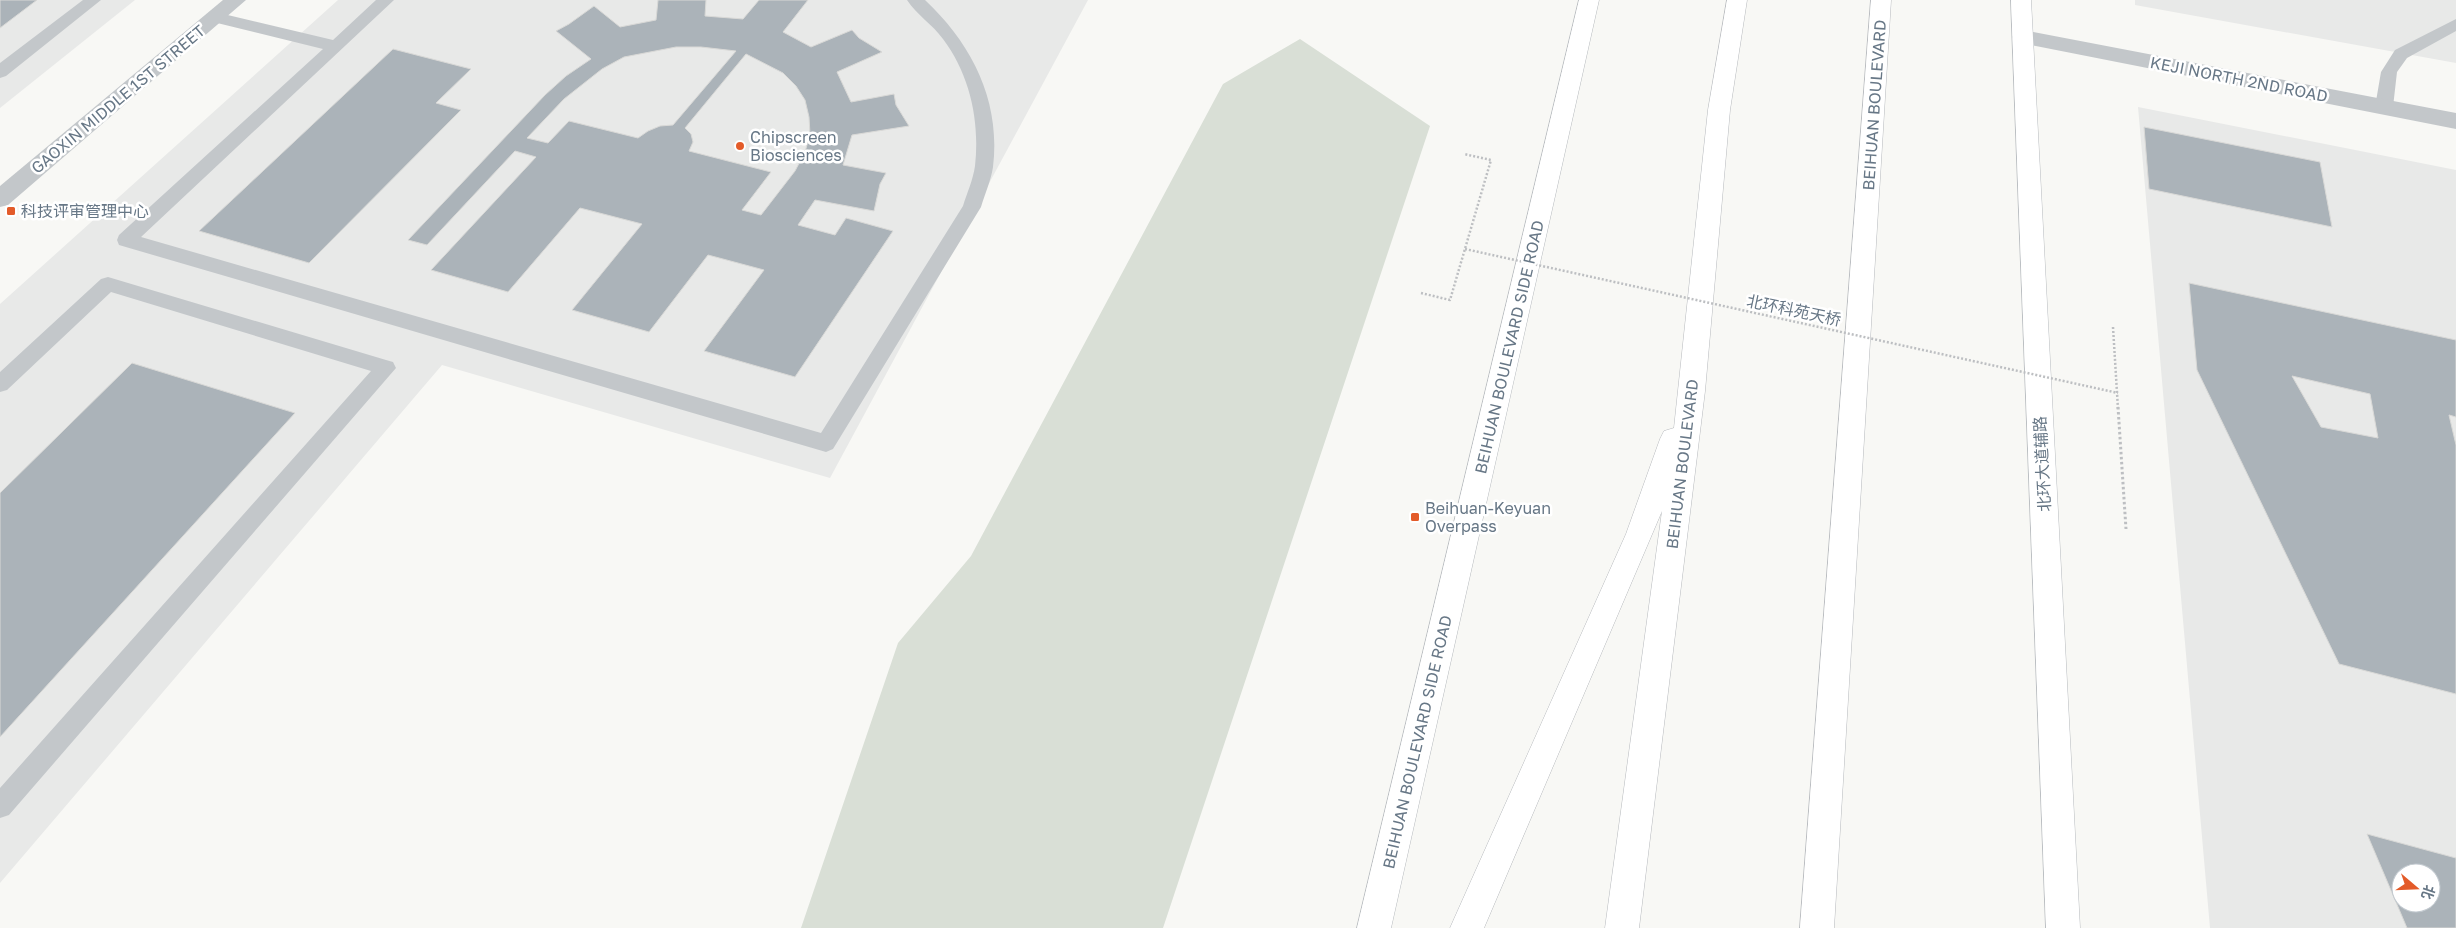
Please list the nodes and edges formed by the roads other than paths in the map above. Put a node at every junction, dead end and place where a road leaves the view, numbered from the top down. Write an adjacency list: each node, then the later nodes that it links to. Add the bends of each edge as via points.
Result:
1 (93, 0): 14 (lane)
2 (236, 0): 10 (street, GAOXIN MIDDLE 1ST STREET)
3 (386, 0): 13 (lane)
4 (915, 0): 13 (lane, via 962,54 978,86 985,124 984,168 972,207 826,443 126,240)
5 (1589, 0): 22 (main road, BEIHUAN BOULEVARD SIDE ROAD)
6 (1724, 0): 16 (main road)
7 (1737, 0): 16 (main road, BEIHUAN BOULEVARD)
8 (1881, 0): 25 (main road, BEIHUAN BOULEVARD)
9 (2021, 0): 12 (main road, 北环大道辅路)
10 (215, 18): 13 (lane); 18 (street, GAOXIN MIDDLE 1ST STREET)
11 (2456, 24): 15 (lane, via 2401,54 2389,72)
12 (2023, 36): 15 (street, KEJI NORTH 2ND ROAD); 26 (main road, 北环大道辅路)
13 (336, 46)
14 (0, 72)
15 (2384, 107): 17 (street, KEJI NORTH 2ND ROAD)
16 (1719, 110): 20 (main road, BEIHUAN BOULEVARD)
17 (2456, 121)
18 (0, 199)
19 (0, 384): 21 (lane, via 108,284 386,368)
20 (1692, 390): 23 (main road, via 1640,534); 24 (main road, BEIHUAN BOULEVARD)
21 (0, 806)
22 (1374, 928)
23 (1467, 928)
24 (1622, 928)
25 (1817, 928)
26 (2063, 928)

